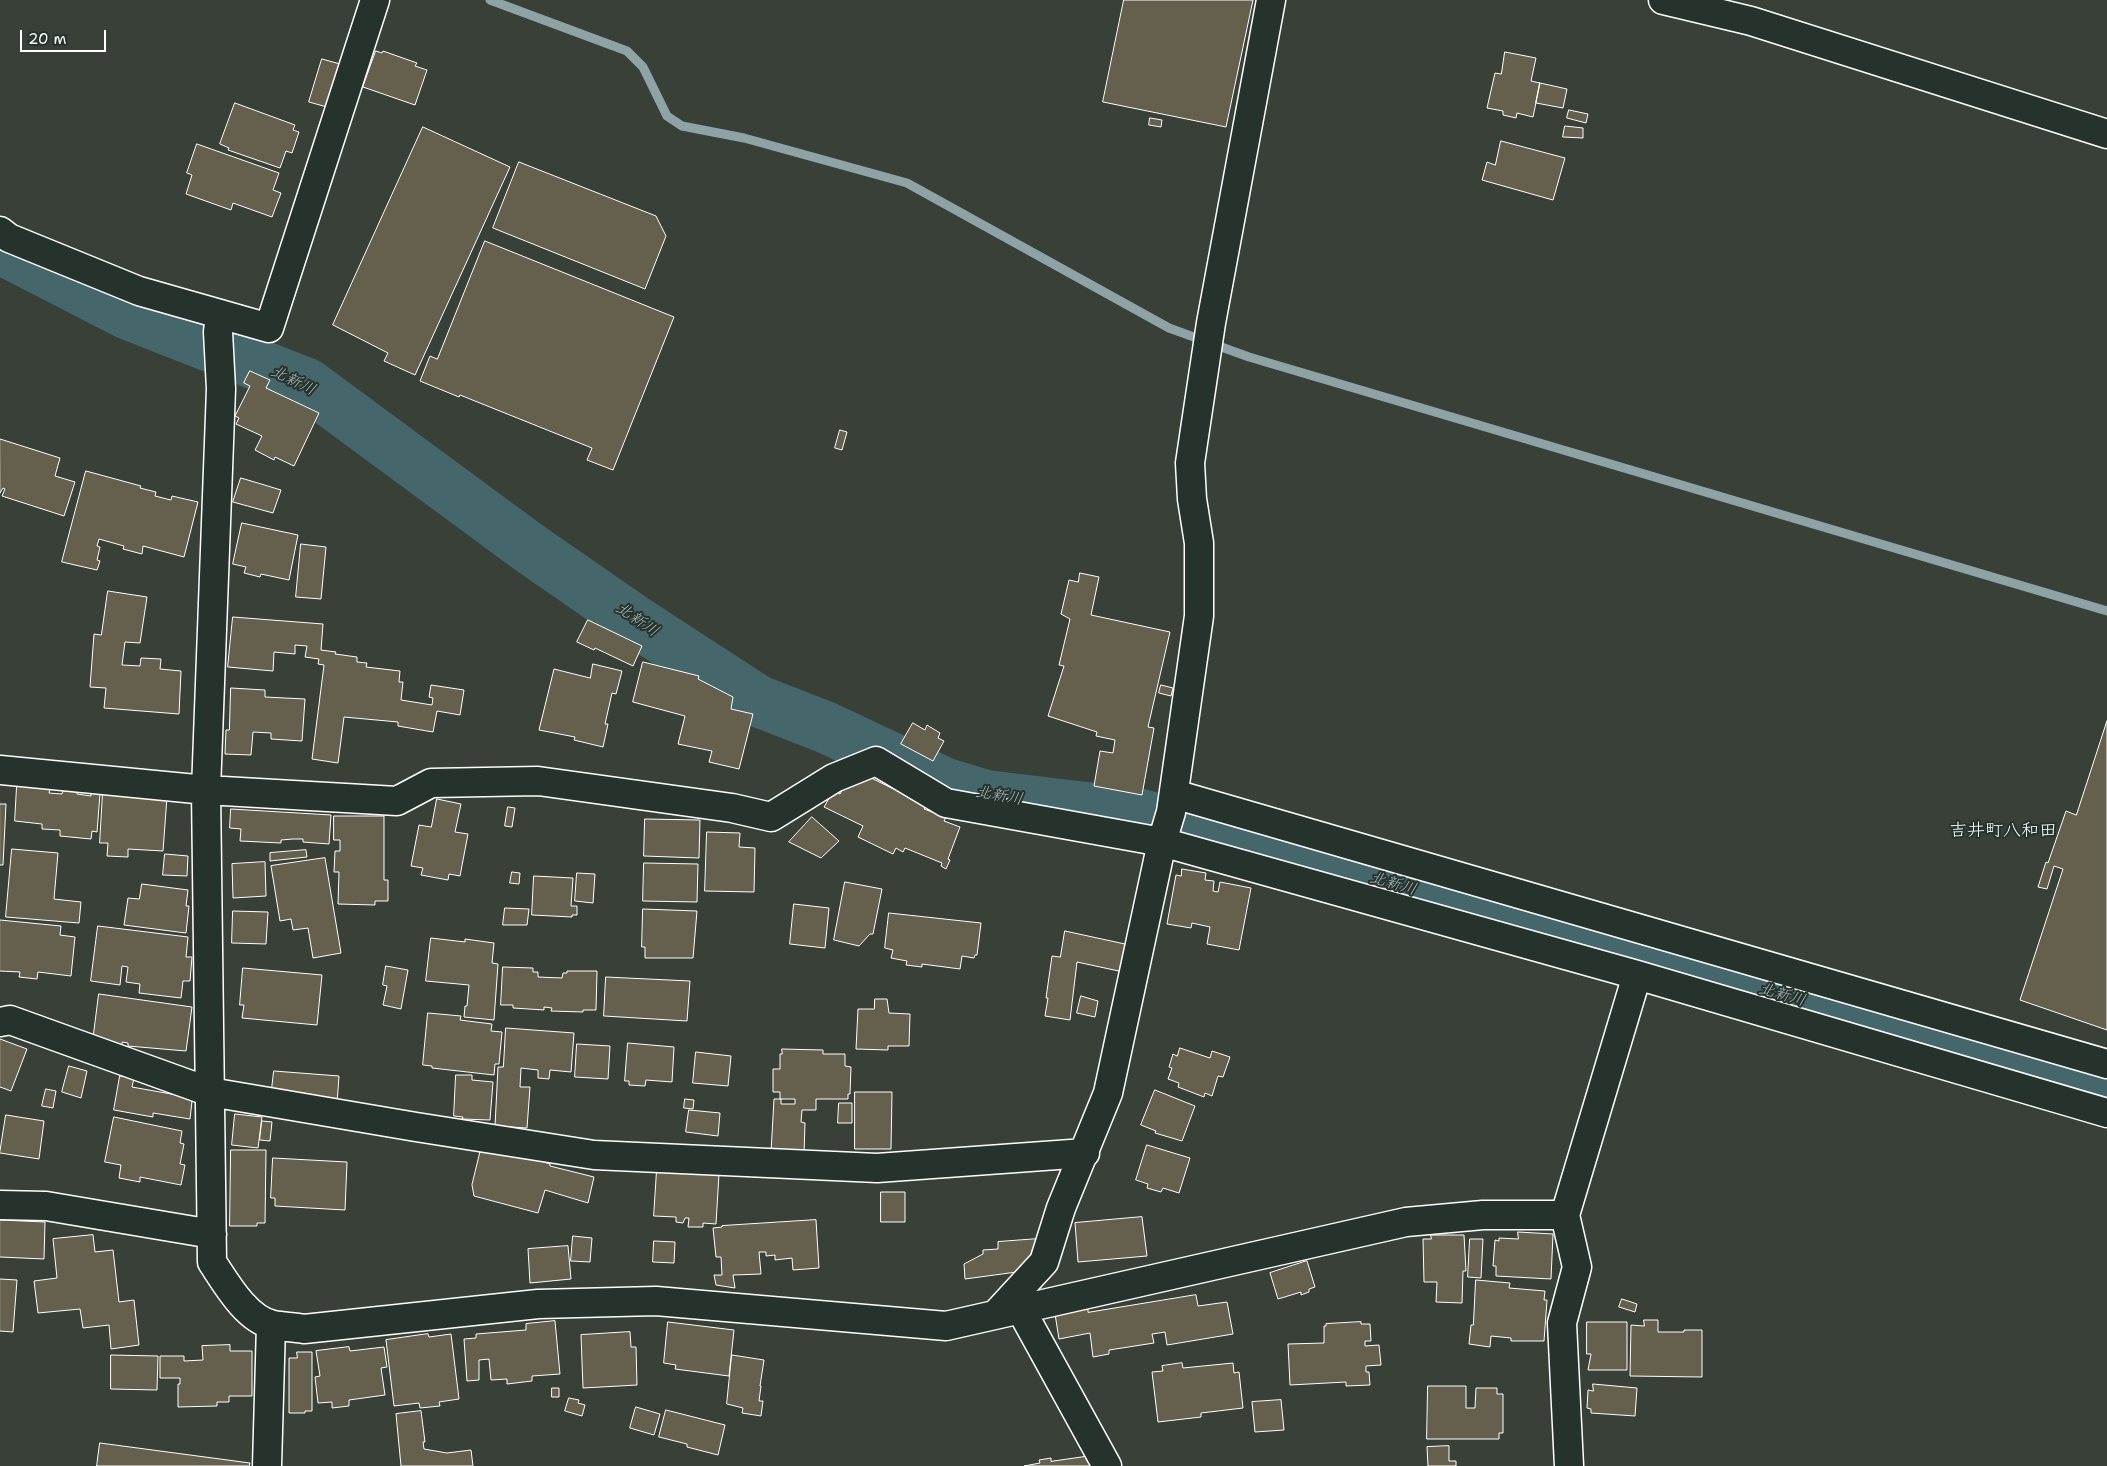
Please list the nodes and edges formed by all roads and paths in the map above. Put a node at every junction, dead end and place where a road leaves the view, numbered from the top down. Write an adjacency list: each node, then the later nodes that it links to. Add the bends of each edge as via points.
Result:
1 (375, 0): 6 (street, via 269,328)
2 (1270, 0): 9 (street, via 1211,323 1190,463 1199,543 1199,616)
3 (1663, 0): 4 (street, via 1751,21)
4 (2107, 134)
5 (0, 231): 6 (street, via 9,238)
6 (219, 323): 8 (street, via 221,389)
7 (0, 770): 8 (street)
8 (206, 790): 10 (street, via 397,801 431,783 538,781 771,816 834,778 876,761 946,803); 14 (street)
9 (1173, 803): 10 (street); 13 (street)
10 (1162, 842): 11 (street); 16 (street, via 1108,1093)
11 (1637, 975): 15 (street); 18 (street)
12 (0, 1022): 14 (street, via 10,1020)
13 (2107, 1064)
14 (210, 1092): 16 (street, via 594,1155 877,1168); 19 (street)
15 (2107, 1113)
16 (1085, 1153): 20 (street, via 1061,1208 1044,1262)
17 (0, 1205): 19 (street, via 46,1206)
18 (1564, 1215): 20 (street, via 1483,1215 1406,1222); 24 (street, via 1577,1267 1562,1323)
19 (212, 1234): 21 (street, via 212,1262 247,1310)
20 (1009, 1312): 21 (street, via 946,1326 656,1301 538,1304 304,1329); 23 (street)
21 (271, 1325): 22 (street)
22 (266, 1466)
23 (1107, 1466)
24 (1569, 1466)

